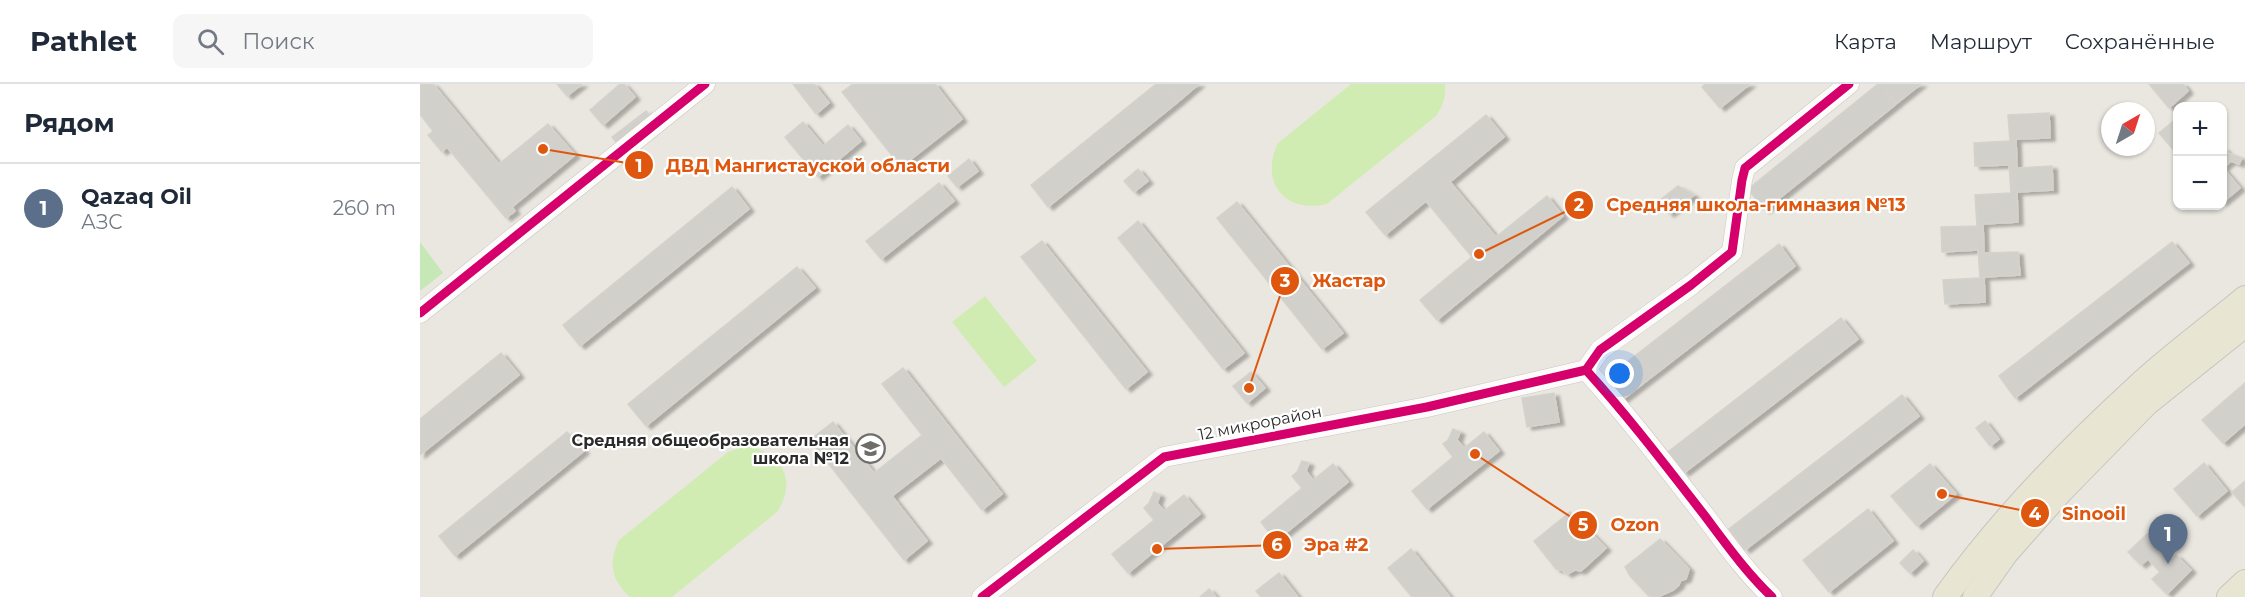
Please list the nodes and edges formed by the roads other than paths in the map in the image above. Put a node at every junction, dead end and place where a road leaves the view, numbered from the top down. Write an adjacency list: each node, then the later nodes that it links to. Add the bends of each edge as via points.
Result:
1 (705, 84): 4 (street)
2 (1849, 84): 6 (street, via 1745,168 1732,252 1600,350)
3 (2245, 298): 10 (main road, via 2137,387 2047,474 1988,540)
4 (420, 313)
5 (2245, 325): 11 (main road, via 2147,403 2045,509 2006,553)
6 (1586, 370): 8 (street, 12 микрорайон, via 1427,407 1164,457); 9 (street, via 1747,572)
7 (2245, 582): 12 (main road)
8 (982, 597)
9 (1772, 597)
10 (1945, 597)
11 (1975, 597)
12 (2229, 597)

